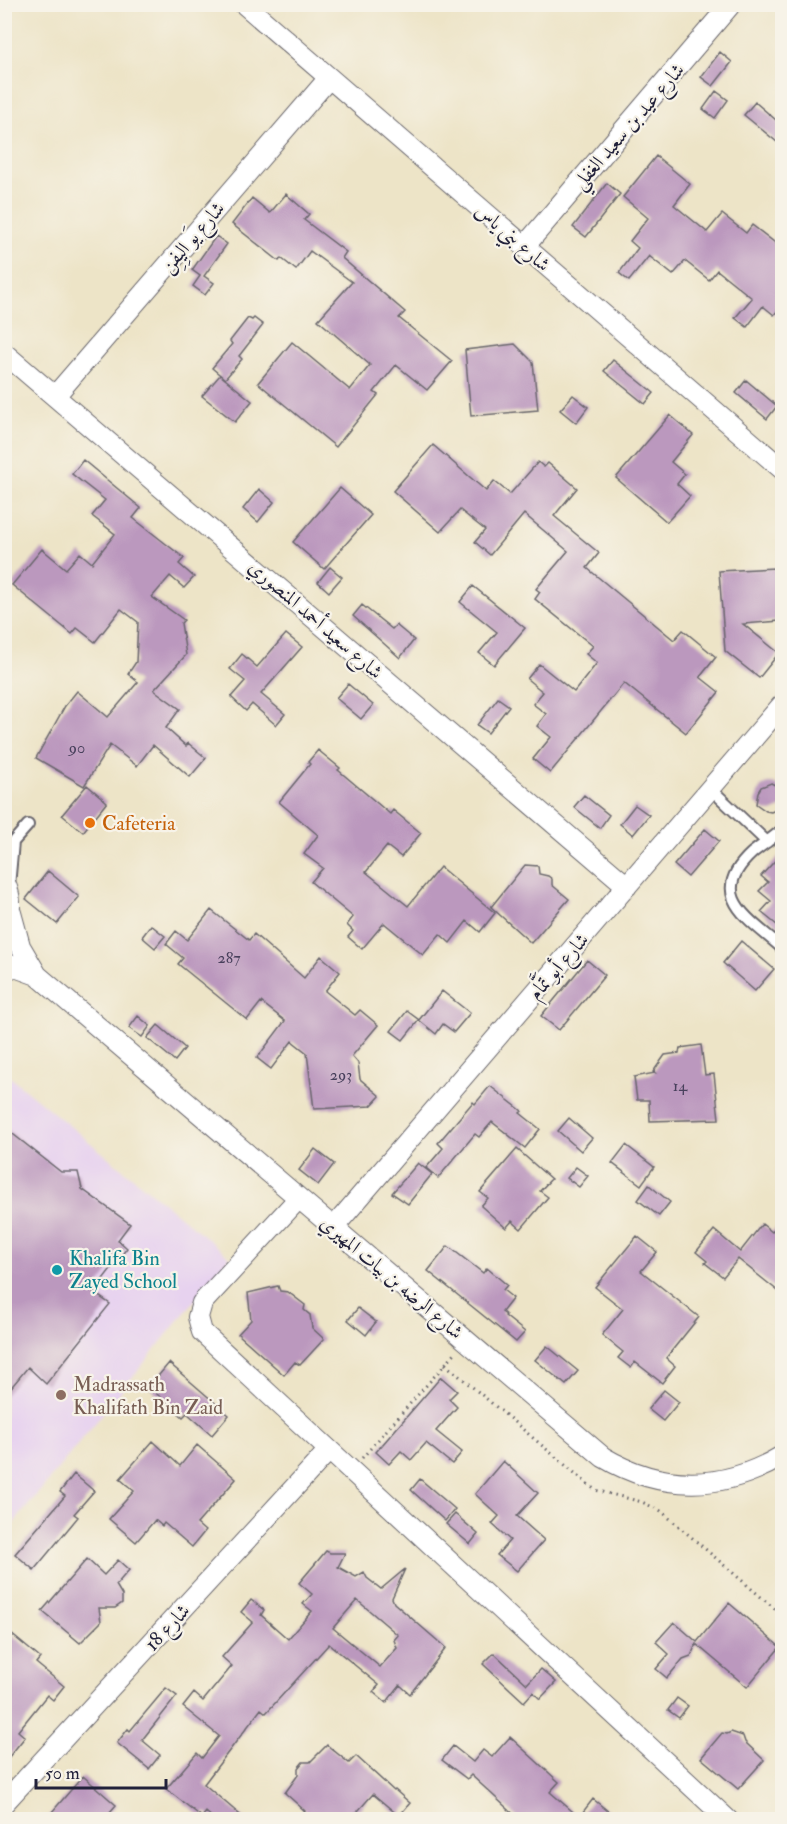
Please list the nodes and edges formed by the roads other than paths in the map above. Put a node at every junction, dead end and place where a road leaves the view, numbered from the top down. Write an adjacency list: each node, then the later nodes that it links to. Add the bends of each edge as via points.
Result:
1 (244, 4): 3 (street, شارع بني ياس)
2 (731, 4): 4 (street, شارع عيد بن سعيد الغفلي)
3 (329, 78): 4 (street, شارع بني ياس); 6 (street, شارع يَو اليِفِن)
4 (524, 247): 7 (street, شارع بني ياس)
5 (4, 352): 6 (street, شارع سعيد أحمد المنصوري)
6 (55, 396): 15 (street, شارع سعيد أحمد المنصوري)
7 (783, 469)
8 (783, 705): 9 (street, شارع أبو تَمَّام)
9 (711, 789): 12 (lane); 15 (street, شارع أبو تَمَّام)
10 (28, 825): 13 (lane)
11 (783, 830): 12 (lane)
12 (767, 842): 17 (lane, via 735,873 731,895 739,910)
13 (9, 843): 14 (lane)
14 (7, 885): 16 (street, شارع الرضه بن بيات المهيري)
15 (627, 886): 21 (street, شارع أبو تَمَّام)
16 (8, 922): 19 (street, شارع الرضه بن بيات المهيري)
17 (783, 948)
18 (4, 963): 19 (street, شارع الرضه بن بيات المهيري)
19 (37, 975): 20 (street, شارع الرضه بن بيات المهيري)
20 (299, 1198): 21 (street, شارع الرضه بن بيات المهيري); 22 (street, via 207,1297 198,1317 207,1338)
21 (333, 1227): 23 (street, شارع الرضه بن بيات المهيري, via 603,1457 621,1467 682,1483 723,1480)
22 (329, 1450): 24 (street, شارع 18); 25 (street)
23 (783, 1456)
24 (4, 1803)
25 (728, 1820)

